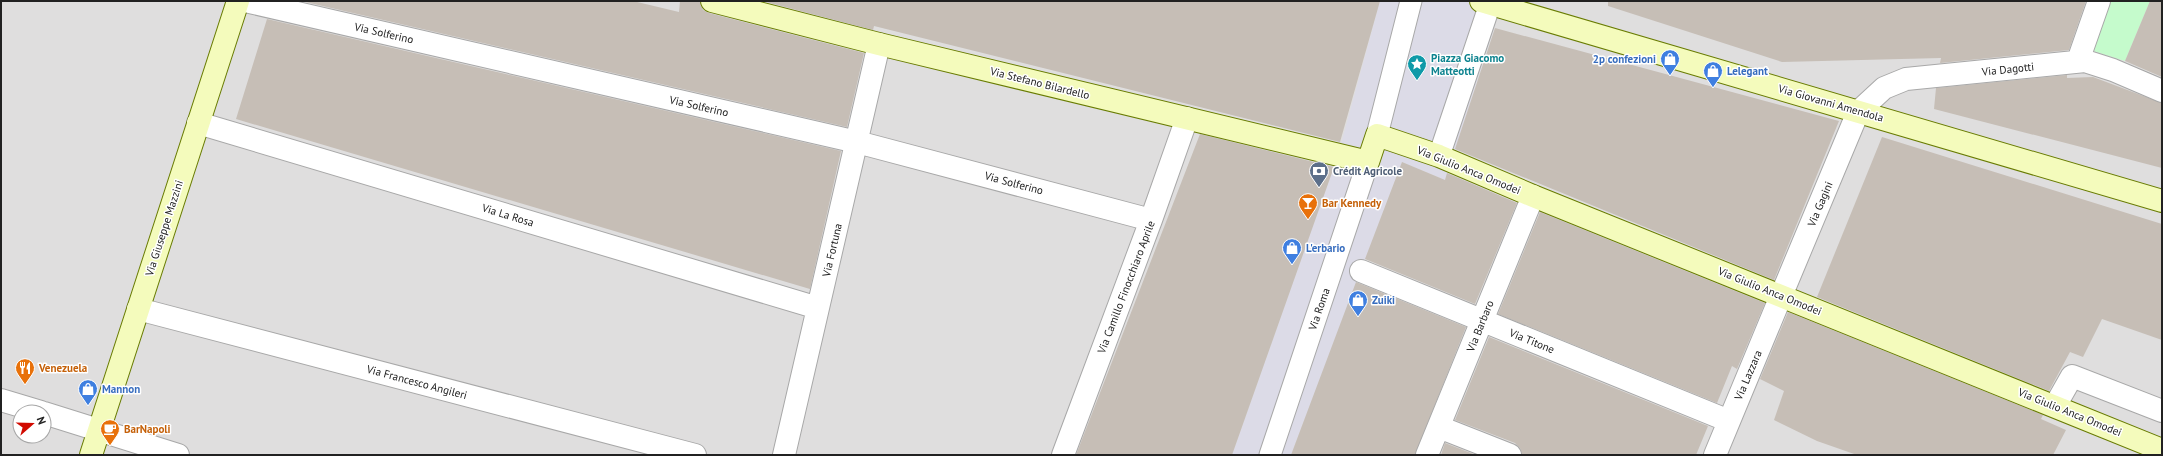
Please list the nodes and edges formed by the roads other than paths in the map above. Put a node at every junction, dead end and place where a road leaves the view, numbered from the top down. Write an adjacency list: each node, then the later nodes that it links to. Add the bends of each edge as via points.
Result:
1 (238, 1): 12 (main road, Via Giuseppe Mazzini)
2 (245, 1): 14 (street, Via Solferino)
3 (712, 1): 7 (main road, Via Stefano Bilardello)
4 (1411, 1): 13 (street)
5 (2099, 1): 8 (street)
6 (1487, 3): 10 (main road, Via Giovanni Amendola); 15 (street)
7 (879, 44): 11 (main road, Via Stefano Bilardello); 14 (street, Via Fortuna)
8 (2078, 61): 9 (street, Via Dagotti, via 2113,70); 10 (street, Via Dagotti, via 1906,79 1884,88)
9 (2162, 91)
10 (1858, 112): 18 (main road, Via Giovanni Amendola); 22 (street, Via Gagini)
11 (1187, 118): 16 (main road, Via Stefano Bilardello); 19 (street, Via Camillo Finocchiaro Aprile)
12 (198, 123): 23 (street, Via La Rosa); 24 (main road, Via Giuseppe Mazzini)
13 (1377, 135): 15 (main road, Via Giulio Anca Omodei); 16 (main road)
14 (857, 142): 19 (street, Via Solferino); 23 (street, Via Fortuna)
15 (1439, 156): 17 (main road, Via Giulio Anca Omodei)
16 (1368, 162): 20 (street, Via Roma)
17 (1533, 196): 22 (main road, Via Giulio Anca Omodei); 25 (street, Via Barbaro)
18 (2162, 201)
19 (1151, 220): 39 (street, Via Camillo Finocchiaro Aprile)
20 (1336, 260): 21 (street, Via Titone); 40 (street, Via Roma)
21 (1361, 271): 25 (street, Via Titone)
22 (1782, 296): 28 (main road, Via Giulio Anca Omodei); 31 (street, Via Lazzara)
23 (818, 308): 38 (street, Via Fortuna)
24 (138, 309): 33 (main road, Via Giuseppe Mazzini); 37 (street, Via Francesco Angileri)
25 (1483, 320): 31 (street, Via Titone); 32 (street, Via Barbaro)
26 (1, 400): 27 (street)
27 (14, 404)
28 (2055, 406): 29 (street, via 2072,376); 34 (main road, Via Giulio Anca Omodei)
29 (2162, 411)
30 (52, 415): 33 (street)
31 (1729, 421): 43 (street, Via Lazzara)
32 (1439, 427): 41 (street, Via Barbaro); 42 (street)
33 (99, 430): 35 (main road, Via Giuseppe Mazzini); 36 (street)
34 (2162, 450)
35 (91, 455)
36 (178, 455)
37 (695, 455)
38 (784, 455)
39 (1062, 455)
40 (1270, 455)
41 (1427, 455)
42 (1510, 455)
43 (1715, 455)

